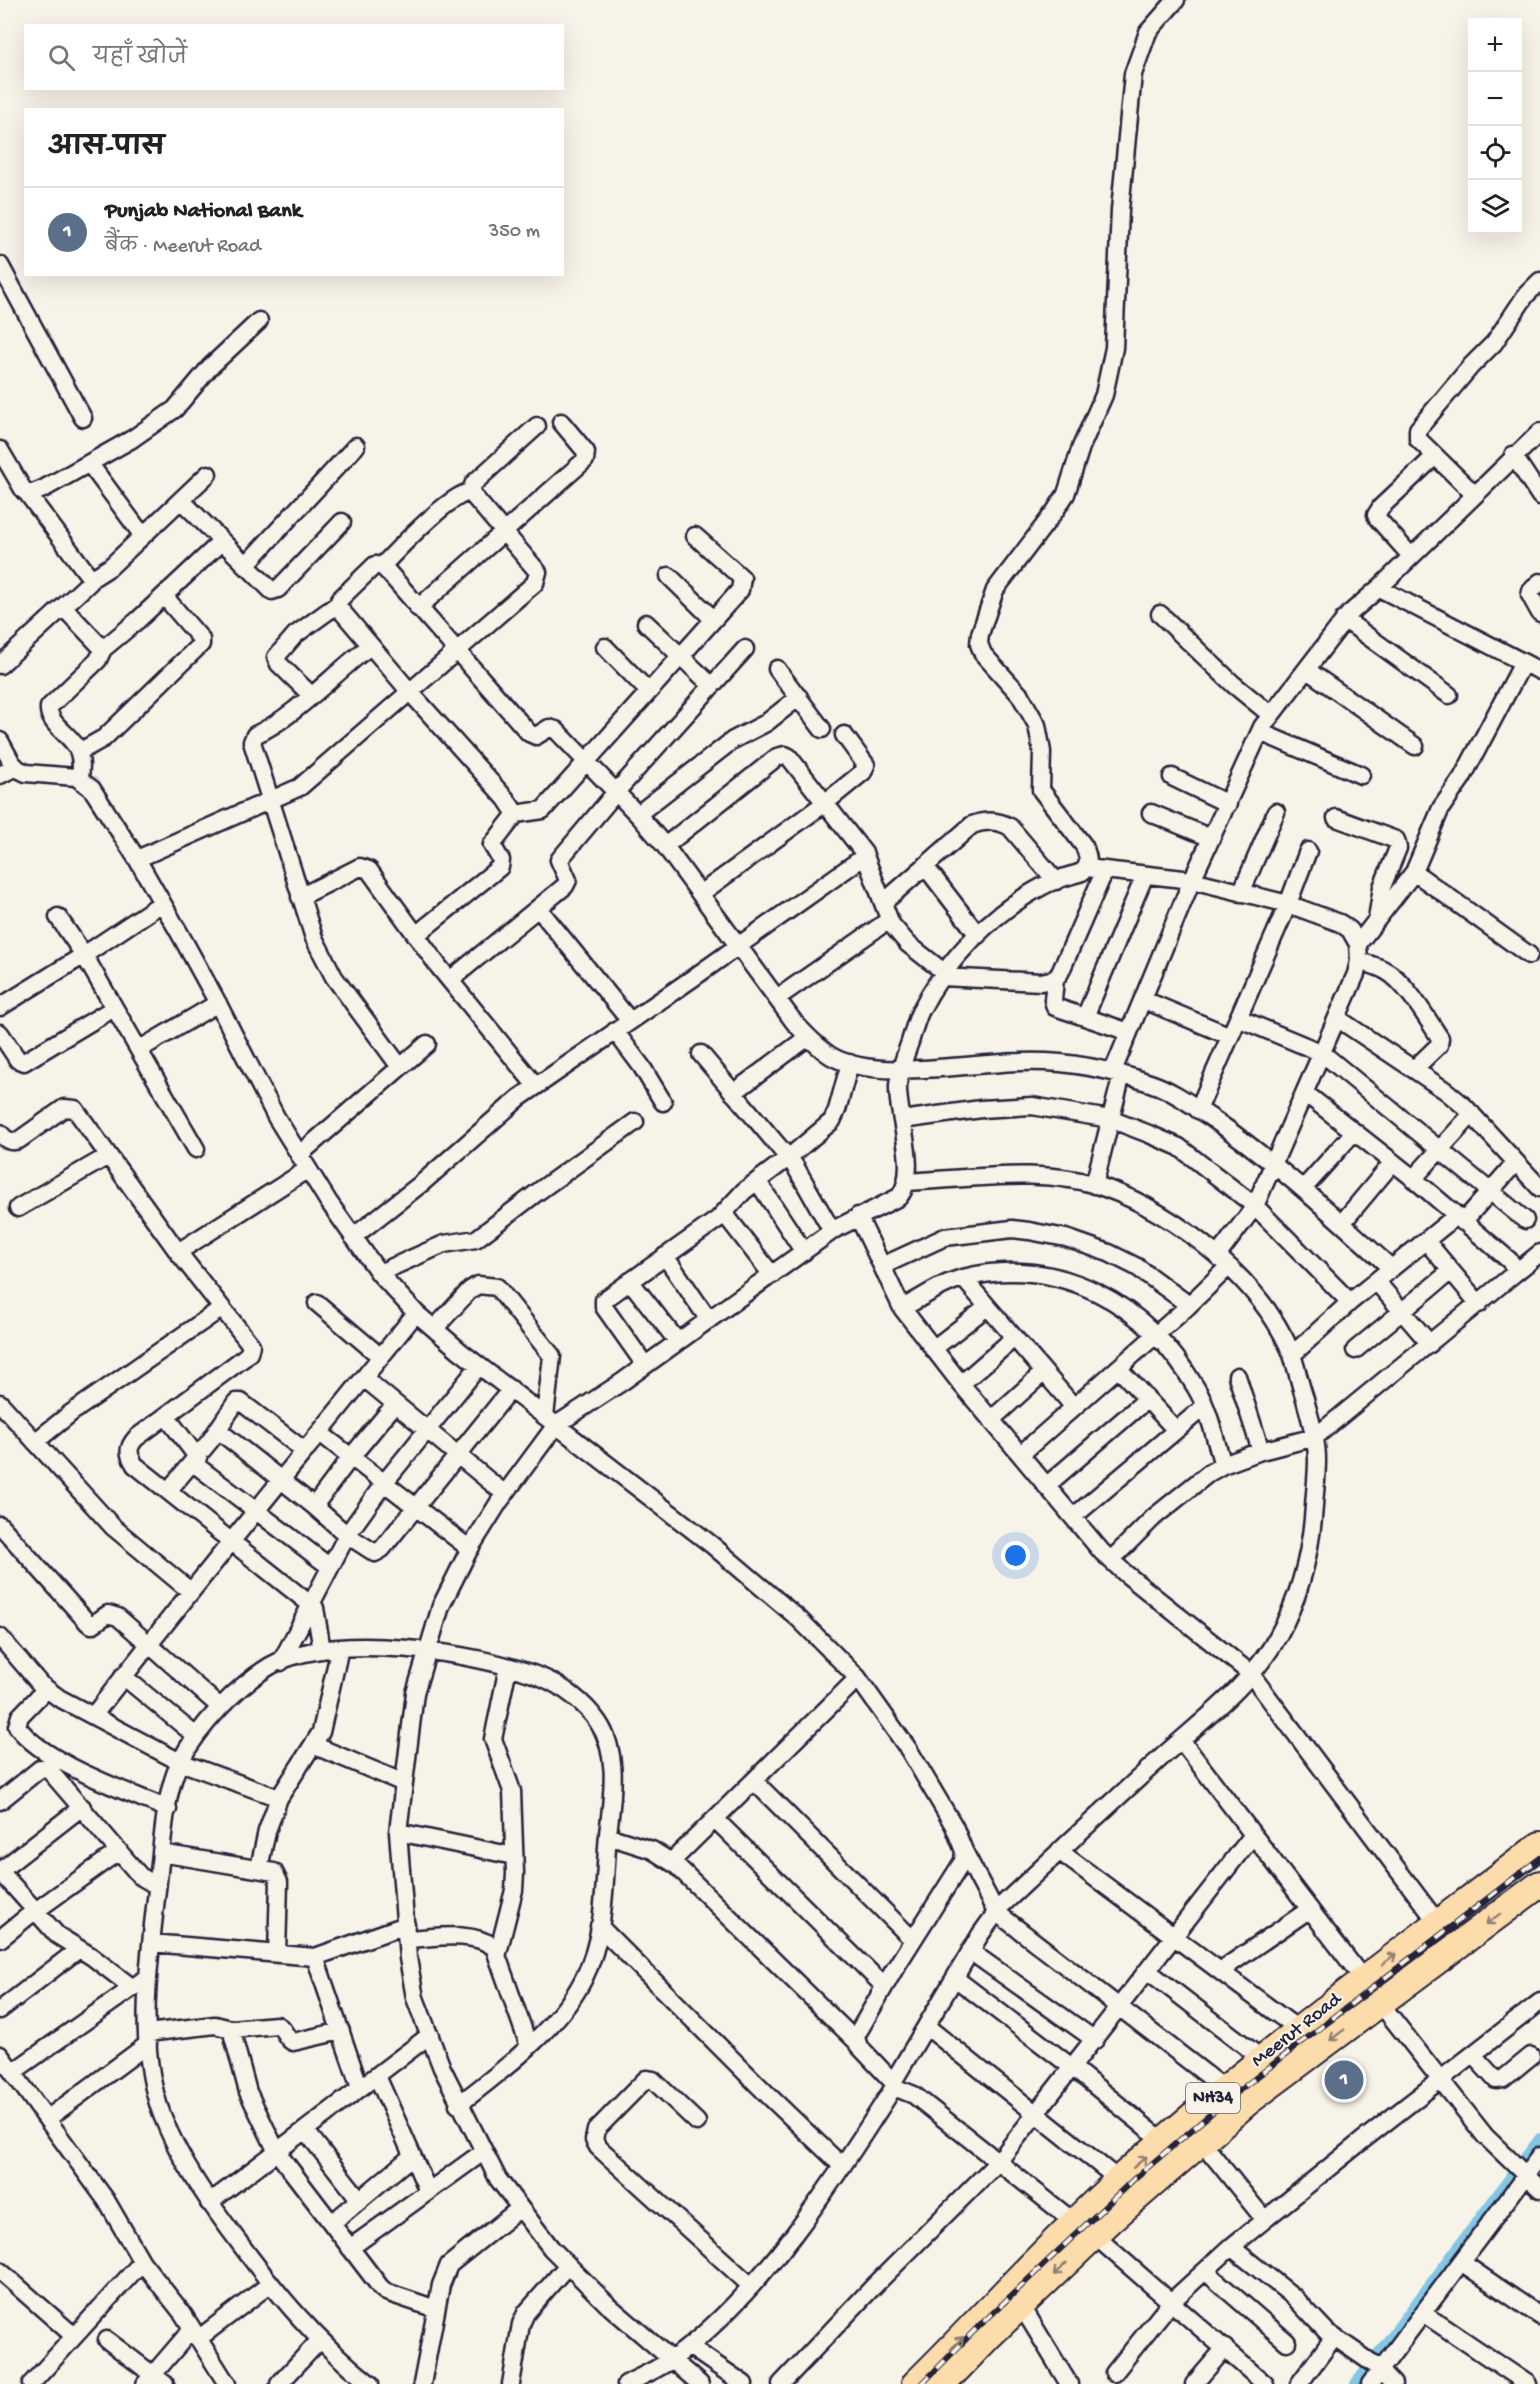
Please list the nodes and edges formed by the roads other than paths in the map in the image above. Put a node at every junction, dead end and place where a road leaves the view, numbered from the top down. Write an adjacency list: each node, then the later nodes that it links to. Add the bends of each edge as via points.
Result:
1 (1176, 0): 86 (street, via 1148,32 1133,74 1110,377 1061,503 995,590 980,634 983,654 1020,695 1037,725 1042,752 1041,790 1084,846 1088,855)
2 (0, 265): 5 (street)
3 (1540, 281): 11 (street, via 1526,295 1494,344 1420,426 1418,439)
4 (259, 321): 13 (street, via 210,367 175,409)
5 (83, 418)
6 (561, 422): 21 (street, via 587,457)
7 (537, 426): 15 (street, via 474,483)
8 (1540, 432): 12 (street)
9 (356, 446): 26 (street)
10 (0, 450): 16 (street)
11 (1435, 456): 17 (street); 25 (street, via 1377,515)
12 (1513, 456): 17 (street); 18 (street)
13 (89, 463): 16 (street, via 43,489); 22 (street)
14 (208, 474): 19 (street)
15 (471, 492): 21 (street); 27 (street, via 458,496)
16 (27, 493): 29 (street)
17 (1474, 494): 25 (street)
18 (1540, 496)
19 (181, 500): 22 (street); 24 (street)
20 (342, 522): 26 (street, via 276,591)
21 (503, 532): 35 (street); 45 (street, via 538,572 537,580)
22 (143, 536): 29 (street)
23 (695, 537): 38 (street, via 742,578 740,590)
24 (221, 542): 26 (street); 32 (street)
25 (1411, 556): 31 (street)
26 (245, 566)
27 (382, 566): 33 (street, via 375,565); 35 (street)
28 (669, 576): 38 (street)
29 (91, 579): 34 (street)
30 (1540, 582): 36 (street, via 1530,595)
31 (1379, 588): 39 (street); 47 (street)
32 (164, 596): 43 (street); 64 (street, via 201,639 201,644 104,738)
33 (338, 604): 41 (street); 55 (street, via 295,635 276,657)
34 (64, 608): 43 (street); 48 (street)
35 (418, 608): 45 (street)
36 (1540, 613)
37 (1160, 614): 58 (street)
38 (713, 619): 46 (street)
39 (1344, 620): 50 (street); 56 (street)
40 (646, 623): 46 (street)
41 (370, 646): 54 (street); 55 (street)
42 (604, 647): 53 (street)
43 (103, 649): 64 (street, via 98,660 49,707 51,717)
44 (745, 650): 52 (street)
45 (455, 651): 54 (street); 65 (street, via 529,733 536,736 554,728)
46 (681, 655): 52 (street); 53 (street)
47 (1523, 663): 51 (street); 88 (street, via 1439,813)
48 (0, 665)
49 (777, 669): 57 (street)
50 (1307, 670): 58 (street); 63 (street)
51 (1540, 671)
52 (712, 686): 71 (street)
53 (648, 691): 65 (street)
54 (410, 692): 72 (street, via 300,787); 77 (street)
55 (311, 695): 72 (street, via 280,723 252,739)
56 (1449, 695)
57 (799, 697): 59 (street); 78 (street, via 762,726 733,740)
58 (1271, 715): 60 (street)
59 (822, 729)
60 (1260, 732): 67 (street); 74 (street)
61 (844, 735): 73 (street, via 865,769)
62 (0, 741): 66 (street)
63 (1415, 746)
64 (79, 752): 70 (street)
65 (586, 760): 71 (street); 77 (street, via 543,810)
66 (16, 767): 68 (street); 70 (street, via 26,773)
67 (1361, 775)
68 (0, 776)
69 (1172, 777): 74 (street)
70 (80, 779): 84 (street, via 92,789)
71 (616, 792): 78 (street); 98 (street, via 559,860 568,880 565,886)
72 (271, 801): 84 (street); 94 (street)
73 (825, 803): 81 (street, via 789,757 781,755); 83 (street); 93 (street)
74 (1228, 804): 80 (street)
75 (1276, 812): 92 (street)
76 (1151, 813): 80 (street)
77 (516, 814): 103 (street, via 492,845 501,860 500,867)
78 (638, 814): 81 (street)
79 (1336, 818): 101 (street, via 1396,840 1398,848 1382,887)
80 (1211, 838): 90 (street)
81 (665, 846): 93 (street)
82 (1308, 851): 97 (street)
83 (865, 856): 96 (street); 104 (street)
84 (137, 859): 95 (street)
85 (925, 866): 91 (street, via 972,825 992,821 1010,827); 96 (street); 102 (street)
86 (1086, 868): 87 (street); 91 (street)
87 (1106, 870): 89 (street); 109 (street)
88 (1414, 872): 101 (street); 107 (street)
89 (1145, 875): 90 (street); 116 (street)
90 (1192, 880): 92 (street); 112 (street)
91 (1056, 881): 102 (street, via 1031,893)
92 (1241, 893): 97 (street)
93 (700, 894): 104 (street)
94 (300, 897): 103 (street, via 363,866); 130 (street, via 314,938 334,977)
95 (162, 903): 106 (street); 113 (street)
96 (883, 903): 100 (street)
97 (1288, 904): 105 (street, via 1340,923 1354,935); 118 (street)
98 (538, 908): 110 (street); 119 (street)
99 (58, 917): 106 (street)
100 (889, 920): 108 (street, via 908,944); 111 (street)
101 (1377, 920): 105 (street)
102 (978, 934): 108 (street)
103 (416, 935): 110 (street)
104 (738, 946): 111 (street); 119 (street)
105 (1358, 952): 117 (street); 131 (street, via 1393,975 1440,1038 1438,1046)
106 (84, 955): 114 (street); 115 (street)
107 (1528, 956)
108 (943, 975): 109 (street, via 1041,982); 132 (street, via 920,1013)
109 (1055, 978): 116 (street, via 1053,1004)
110 (450, 980): 134 (street)
111 (777, 998): 124 (street)
112 (1144, 1000): 121 (street); 123 (street)
113 (218, 1004): 126 (street); 149 (street, via 276,1118)
114 (0, 1007)
115 (114, 1008): 122 (street, via 24,1062 18,1060); 126 (street)
116 (1085, 1017): 121 (street)
117 (1337, 1017): 127 (street); 131 (street)
118 (1238, 1018): 123 (street); 127 (street)
119 (630, 1021): 120 (street)
120 (615, 1031): 134 (street); 137 (street)
121 (1129, 1032): 133 (street)
122 (0, 1033)
123 (1230, 1036): 138 (street)
124 (808, 1037): 129 (street, via 830,1055); 135 (street)
125 (427, 1044): 130 (street)
126 (140, 1049): 145 (street)
127 (1322, 1053): 136 (street); 146 (street)
128 (701, 1054): 135 (street)
129 (850, 1063): 132 (street); 148 (street, via 832,1121)
130 (400, 1067): 149 (street)
131 (1415, 1068): 139 (street)
132 (900, 1070): 133 (street, via 1021,1062 1062,1063); 141 (street)
133 (1117, 1072): 138 (street, via 1175,1093); 140 (street)
134 (536, 1086): 168 (street)
135 (732, 1093): 148 (street)
136 (1305, 1093): 143 (street); 152 (street)
137 (663, 1102)
138 (1198, 1110): 152 (street)
139 (1472, 1114): 146 (street); 151 (street)
140 (1110, 1119): 141 (street, via 1032,1106); 156 (street); 160 (street, via 1179,1148)
141 (902, 1120): 155 (street)
142 (635, 1122): 178 (street, via 476,1239 446,1243)
143 (1354, 1132): 150 (street); 158 (street)
144 (0, 1133): 147 (street, via 6,1140 19,1140 64,1108 72,1107)
145 (196, 1149)
146 (1440, 1150): 153 (street); 159 (street)
147 (108, 1156): 161 (street); 170 (street)
148 (788, 1158): 154 (street); 167 (street)
149 (304, 1162): 168 (street); 170 (street)
150 (1393, 1162): 153 (street); 166 (street)
151 (1516, 1162): 157 (street); 159 (street)
152 (1274, 1164): 158 (street); 160 (street)
153 (1413, 1179): 164 (street)
154 (758, 1182): 162 (street); 171 (street)
155 (907, 1182): 156 (street, via 1033,1176); 163 (street, via 898,1197)
156 (1094, 1185): 174 (street, via 1152,1210)
157 (1540, 1188)
158 (1303, 1189): 166 (street)
159 (1490, 1191): 164 (street); 165 (street)
160 (1255, 1206): 174 (street); 184 (street)
161 (18, 1208)
162 (724, 1212): 173 (street); 180 (street)
163 (858, 1216): 167 (street); 175 (street)
164 (1460, 1219): 169 (street); 179 (street, via 1509,1260)
165 (1525, 1220)
166 (1342, 1223): 176 (street)
167 (832, 1231): 171 (street)
168 (353, 1237): 178 (street)
169 (1425, 1240): 176 (street); 177 (street)
170 (178, 1252): 189 (street)
171 (804, 1252): 180 (street)
172 (1540, 1252): 179 (street)
173 (665, 1256): 182 (street); 193 (street)
174 (1223, 1261): 187 (street); 201 (street, via 1255,1295)
175 (882, 1266): 187 (street, via 945,1237 1012,1229 1029,1231 1108,1252 1137,1267); 190 (street)
176 (1391, 1268): 183 (street)
177 (1451, 1271): 186 (street); 191 (street)
178 (379, 1273): 192 (street)
179 (1515, 1273): 186 (street)
180 (772, 1275): 193 (street)
181 (963, 1278): 188 (street); 190 (street); 195 (street, via 1001,1271 1070,1281 1103,1294)
182 (630, 1281): 197 (street); 204 (street, via 604,1300 604,1307)
183 (1376, 1281): 184 (street); 191 (street)
184 (1350, 1302): 201 (street)
185 (317, 1303): 202 (street)
186 (1479, 1304): 198 (street)
187 (1189, 1305): 195 (street)
188 (987, 1306): 196 (street); 199 (street)
189 (222, 1308): 216 (street, via 251,1345 249,1353); 224 (street)
190 (902, 1308): 199 (street)
191 (1403, 1312): 198 (street); 200 (street)
192 (416, 1313): 194 (street); 202 (street)
193 (709, 1320): 197 (street)
194 (435, 1328): 203 (street); 218 (street, via 478,1284 497,1287 552,1356)
195 (1157, 1334): 205 (street); 214 (street, via 1197,1388)
196 (1014, 1338): 206 (street); 209 (street)
197 (678, 1342): 204 (street)
198 (1430, 1344): 223 (street)
199 (933, 1350): 209 (street)
200 (1355, 1350)
201 (1292, 1355): 223 (street)
202 (381, 1357): 208 (street)
203 (479, 1365): 210 (street); 219 (street)
204 (645, 1365): 218 (street)
205 (1118, 1368): 211 (street); 215 (street)
206 (1044, 1372): 215 (street); 217 (street)
207 (1238, 1376): 226 (street)
208 (364, 1378): 213 (street); 222 (street)
209 (961, 1384): 217 (street)
210 (510, 1389): 218 (street); 228 (street)
211 (1146, 1400): 221 (street); 234 (street)
212 (0, 1403): 224 (street)
213 (395, 1404): 219 (street); 229 (street)
214 (1204, 1406): 221 (street); 231 (street)
215 (1074, 1407): 227 (street)
216 (166, 1416): 230 (street); 235 (street, via 136,1438 129,1456)
217 (991, 1419): 227 (street)
218 (550, 1421): 236 (street); 258 (street, via 755,1581 799,1618)
219 (427, 1429): 228 (street); 233 (street)
220 (218, 1430): 225 (street, via 238,1401); 230 (street); 232 (street)
221 (1176, 1430): 240 (street)
222 (320, 1432): 225 (street); 229 (street)
223 (1315, 1437): 226 (street); 256 (street, via 1312,1539 1306,1568 1278,1637)
224 (35, 1442): 247 (street, via 113,1527)
225 (305, 1451): 232 (street)
226 (1261, 1451): 231 (street)
227 (1021, 1454): 234 (street)
228 (458, 1455): 236 (street); 238 (street)
229 (351, 1457): 233 (street); 237 (street)
230 (195, 1460): 235 (street); 239 (street)
231 (1223, 1465): 245 (street, via 1176,1498)
232 (282, 1480): 237 (street); 239 (street)
233 (384, 1483): 238 (street); 242 (street)
234 (1046, 1486): 240 (street)
235 (168, 1491): 243 (street)
236 (505, 1494): 244 (street)
237 (314, 1506): 242 (street)
238 (415, 1507): 242 (street, via 377,1552); 244 (street)
239 (258, 1511): 243 (street); 246 (street)
240 (1072, 1517): 245 (street)
241 (0, 1525): 250 (street, via 88,1623 92,1625 108,1614 115,1616)
242 (346, 1534): 246 (street)
243 (232, 1540): 247 (street); 248 (street)
244 (470, 1549): 253 (street, via 441,1606)
245 (1111, 1560): 256 (street)
246 (330, 1567): 248 (street)
247 (190, 1591): 250 (street)
248 (311, 1604): 252 (street, via 317,1612); 254 (street)
249 (0, 1637): 259 (street)
250 (149, 1643): 257 (street); 260 (street)
251 (340, 1648): 252 (street); 253 (street); 264 (street, via 321,1732)
252 (322, 1650): 254 (street)
253 (427, 1650): 255 (street); 269 (street, via 415,1694)
254 (281, 1662): 260 (street, via 269,1667)
255 (508, 1667): 277 (street, via 544,1678 568,1692 600,1725 609,1746 613,1789); 283 (street, via 493,1739 512,1791)
256 (1250, 1673): 263 (street); 292 (street)
257 (123, 1677): 261 (street); 262 (street)
258 (858, 1678): 268 (street); 280 (street, via 909,1750 954,1826)
259 (46, 1689): 261 (street); 265 (street, via 20,1716 17,1726)
260 (220, 1707): 262 (street)
261 (93, 1716): 266 (street)
262 (196, 1736): 266 (street)
263 (1181, 1740): 276 (street); 281 (street)
264 (314, 1745): 269 (street); 270 (street)
265 (44, 1750): 267 (street); 273 (street, via 92,1777)
266 (180, 1762): 270 (street); 273 (street)
267 (44, 1767): 271 (street); 272 (street)
268 (754, 1781): 274 (street); 297 (street)
269 (404, 1783): 275 (street)
270 (279, 1798): 285 (street)
271 (0, 1801)
272 (82, 1807): 279 (street); 286 (street)
273 (168, 1809): 282 (street)
274 (715, 1819): 284 (street); 309 (street)
275 (398, 1832): 283 (street); 294 (street)
276 (1253, 1834): 289 (street); 295 (street)
277 (608, 1836): 284 (street, via 652,1850); 293 (street)
278 (1540, 1845): 292 (highway, Meerut Road / NH34)
279 (119, 1851): 288 (street, via 140,1876); 290 (street)
280 (964, 1851): 291 (street); 297 (street, via 963,1861)
281 (1059, 1851): 291 (street); 295 (street)
282 (161, 1853): 285 (street); 288 (street)
283 (514, 1856): 301 (street, via 514,1890)
284 (672, 1862): 322 (street)
285 (259, 1868): 302 (street, via 278,1876)
286 (0, 1871): 290 (street)
287 (1540, 1884): 312 (highway, Meerut Road / NH34, one-way to 312)
288 (157, 1887): 298 (street)
289 (1310, 1909): 305 (street); 308 (street)
290 (35, 1911): 296 (street); 299 (street, via 57,1935)
291 (996, 1912): 300 (street); 313 (street)
292 (1437, 1922): 308 (highway, Meerut Road / NH34, one-way to 292)
293 (599, 1926): 323 (street, via 585,1977 573,1997); 348 (street)
294 (406, 1932): 301 (street, via 473,1938 487,1942); 303 (street); 319 (street, via 415,1998)
295 (1174, 1937): 304 (street); 305 (street)
296 (0, 1939)
297 (913, 1940): 309 (street)
298 (151, 1943): 302 (street); 306 (street)
299 (79, 1949): 310 (street); 314 (street)
300 (970, 1951): 307 (street); 321 (street)
301 (498, 1953): 323 (street)
302 (277, 1954): 303 (street)
303 (315, 1956): 318 (street)
304 (1148, 1971): 313 (street); 327 (street)
305 (1220, 1971): 317 (street)
306 (149, 1977): 310 (street); 320 (street)
307 (955, 1978): 315 (street); 328 (street)
308 (1363, 1979): 317 (highway, Meerut Road / NH34)
309 (884, 1986): 322 (street, via 858,2030)
310 (133, 1988): 329 (street)
311 (1540, 2002): 325 (street)
312 (1380, 2003): 331 (street); 335 (highway, Meerut Road / NH34, one-way to 335)
313 (1120, 2007): 321 (street); 334 (street)
314 (0, 2010)
315 (926, 2026): 332 (street); 337 (street)
316 (231, 2029): 318 (street, via 277,2025 292,2042); 320 (street, via 216,2025); 343 (street, via 248,2092)
317 (1299, 2030): 327 (highway, Meerut Road / NH34)
318 (341, 2031): 333 (street)
319 (430, 2036): 330 (street); 336 (street)
320 (148, 2038): 338 (street); 354 (street, via 161,2113 183,2160)
321 (1095, 2040): 328 (street)
322 (856, 2041): 332 (street)
323 (529, 2046): 336 (street)
324 (0, 2055): 329 (street)
325 (1473, 2055): 326 (street, via 1496,2080 1503,2079); 331 (street)
326 (1531, 2056)
327 (1261, 2058): 334 (highway, Meerut Road / NH34)
328 (1073, 2068): 337 (street); 341 (street)
329 (13, 2072): 338 (street)
330 (377, 2076): 333 (street); 346 (street)
331 (1440, 2081): 349 (street); 356 (street)
332 (893, 2084): 347 (street, via 914,2095); 348 (street)
333 (360, 2088): 340 (street)
334 (1225, 2089): 335 (street); 341 (highway, Meerut Road / NH34)
335 (1246, 2104): 342 (highway, Meerut Road / NH34)
336 (458, 2105): 344 (street)
337 (1037, 2114): 347 (street); 350 (street)
338 (47, 2119): 361 (street, via 106,2200)
339 (697, 2122): 367 (street, via 657,2083 646,2079 596,2130 594,2140)
340 (305, 2130): 343 (street); 353 (street)
341 (1164, 2142): 350 (highway, Meerut Road / NH34, one-way to 341)
342 (1202, 2142): 356 (street); 358 (highway, Meerut Road / NH34)
343 (277, 2152): 354 (street); 357 (street)
344 (483, 2152): 352 (street); 355 (street)
345 (1540, 2156): 349 (street)
346 (411, 2157): 352 (street); 353 (street)
347 (998, 2162): 358 (street); 394 (street)
348 (842, 2166): 367 (street, via 780,2254)
349 (1518, 2169): 351 (street); 362 (street)
350 (1119, 2180): 358 (highway, Meerut Road / NH34)
351 (1540, 2189)
352 (428, 2191): 360 (street)
353 (360, 2200): 357 (street)
354 (210, 2203): 366 (street)
355 (519, 2209): 363 (street); 370 (street, via 449,2265)
356 (1264, 2219): 359 (street)
357 (332, 2223): 360 (street)
358 (1084, 2229): 368 (street); 369 (highway, Meerut Road / NH34, one-way to 369); 395 (highway, Meerut Road / NH34, one-way to 358)
359 (1231, 2247): 365 (street); 375 (street, via 1283,2288)
360 (350, 2248): 370 (street, via 383,2290)
361 (142, 2262): 373 (street); 374 (street)
362 (1461, 2262): 371 (street); 372 (street)
363 (567, 2266): 381 (street); 390 (street, via 526,2313)
364 (0, 2271): 374 (street)
365 (1205, 2271): 368 (street); 378 (street)
366 (270, 2284): 373 (street); 377 (street)
367 (750, 2285): 379 (street)
368 (1171, 2302): 380 (street); 383 (street)
369 (1022, 2305): 396 (highway, Meerut Road / NH34); 397 (street)
370 (436, 2309): 389 (street)
371 (1423, 2313): 382 (street); 403 (street)
372 (1540, 2316)
373 (195, 2334): 384 (street); 386 (street)
374 (74, 2336): 385 (street)
375 (1334, 2337): 382 (street); 400 (street)
376 (107, 2340): 384 (street)
377 (320, 2340): 387 (street); 388 (street)
378 (1287, 2342)
379 (689, 2346): 381 (street); 393 (street)
380 (1225, 2348): 398 (street); 399 (street)
381 (672, 2359): 391 (street); 392 (street)
382 (1374, 2365): 401 (street); 402 (street)
383 (1114, 2373)
384 (155, 2381)
385 (31, 2384)
386 (227, 2384)
387 (279, 2384)
388 (370, 2384)
389 (422, 2384)
390 (512, 2384)
391 (626, 2384)
392 (699, 2384)
393 (744, 2384)
394 (781, 2384)
395 (915, 2384)
396 (943, 2384)
397 (1069, 2384)
398 (1194, 2384)
399 (1265, 2384)
400 (1299, 2384)
401 (1370, 2384)
402 (1393, 2384)
403 (1528, 2384)

